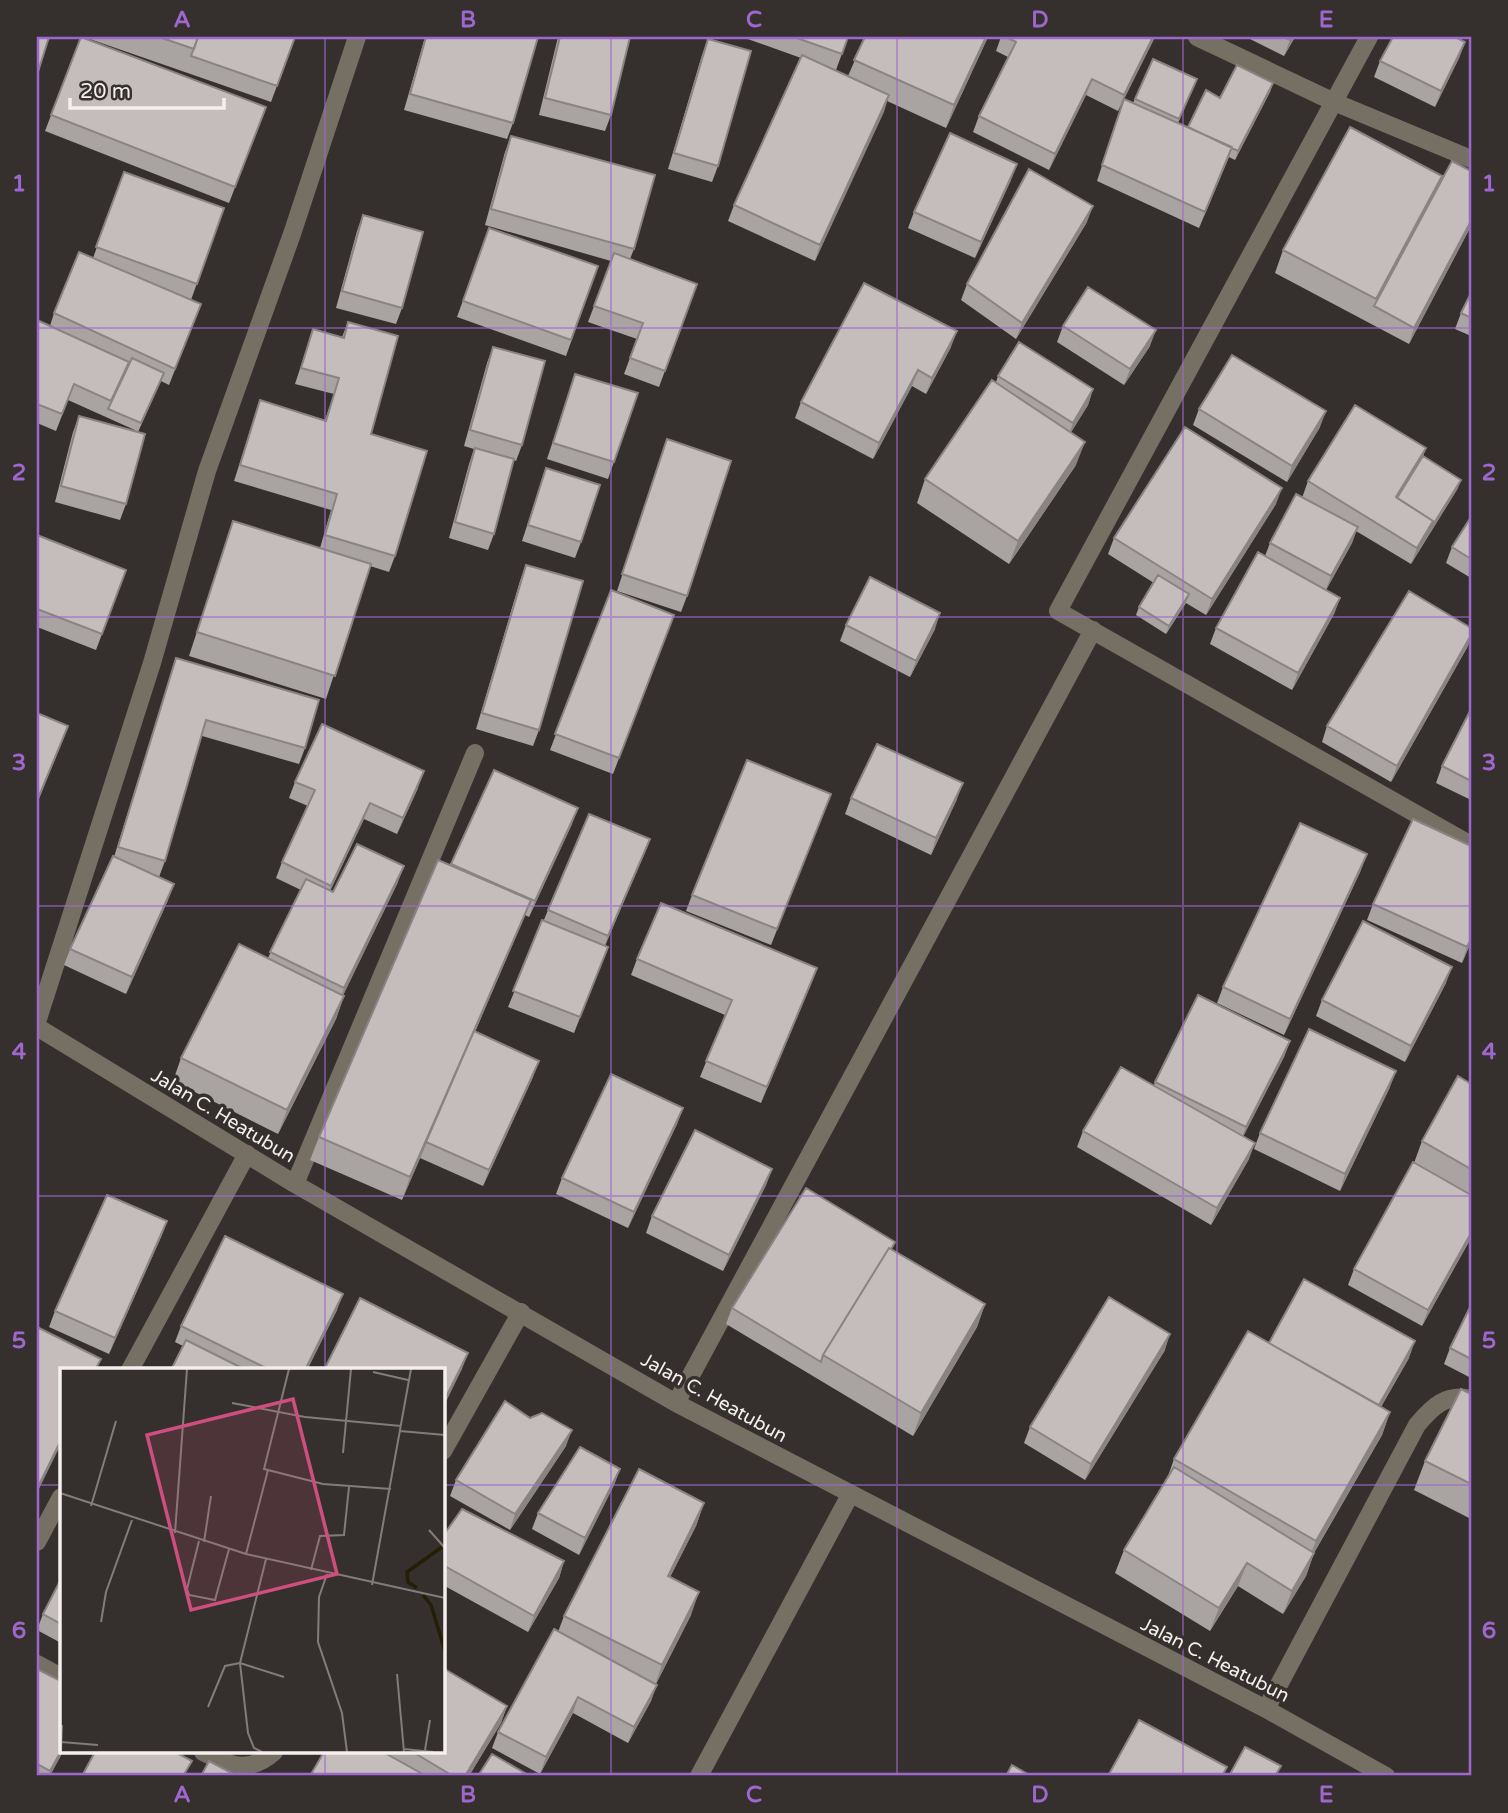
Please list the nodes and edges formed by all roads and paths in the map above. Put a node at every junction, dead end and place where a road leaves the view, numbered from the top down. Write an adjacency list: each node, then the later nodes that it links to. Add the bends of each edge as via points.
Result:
1 (357, 37): 9 (street, via 207,471 152,663)
2 (1197, 37): 4 (street)
3 (1369, 37): 4 (street)
4 (1334, 102): 5 (street); 6 (street, via 1058,611)
5 (1471, 159)
6 (1093, 630): 8 (street); 15 (street)
7 (475, 753): 11 (street)
8 (1471, 845)
9 (37, 1025): 10 (street, Jalan C. Heatubun)
10 (247, 1154): 11 (street, Jalan C. Heatubun); 13 (street)
11 (295, 1184): 12 (street, Jalan C. Heatubun)
12 (521, 1312): 15 (street, Jalan C. Heatubun); 16 (street)
13 (131, 1368)
14 (1471, 1399): 22 (street, via 1446,1399 1432,1406 1417,1426)
15 (676, 1403): 17 (street, Jalan C. Heatubun)
16 (444, 1449)
17 (850, 1495): 22 (street, Jalan C. Heatubun); 25 (street)
18 (60, 1499): 19 (street)
19 (37, 1542)
20 (37, 1664): 21 (street)
21 (60, 1676)
22 (1266, 1709): 26 (street, Jalan C. Heatubun)
23 (208, 1754): 24 (street, via 237,1766 257,1765)
24 (271, 1754)
25 (699, 1776)
26 (1386, 1776)

